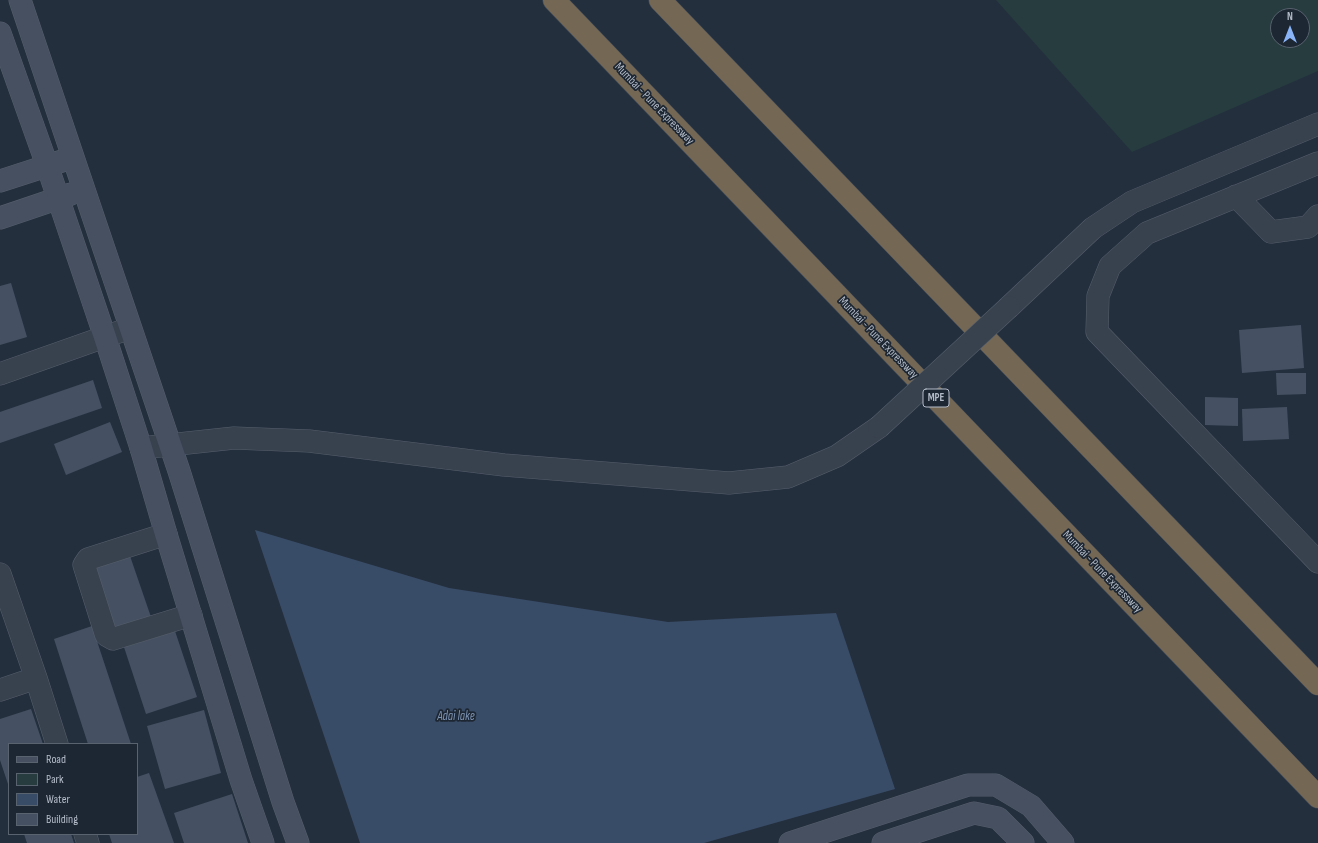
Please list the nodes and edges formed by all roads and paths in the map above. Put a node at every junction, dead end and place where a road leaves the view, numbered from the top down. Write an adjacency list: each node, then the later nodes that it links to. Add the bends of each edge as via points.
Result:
1 (20, 0): 6 (main road)
2 (554, 0): 28 (highway, Mumbai - Pune Expressway / MPE)
3 (660, 0): 25 (highway)
4 (0, 33): 8 (main road)
5 (1318, 124): 18 (street, bridge, via 1132,202 1093,228 879,427 837,456 788,476 730,483 504,465 309,441 234,438)
6 (73, 158): 8 (main road); 10 (main road)
7 (1318, 163): 11 (street)
8 (47, 165): 9 (main road); 12 (main road)
9 (0, 181)
10 (83, 189): 12 (main road); 15 (main road)
11 (1236, 196): 13 (street, via 1271,232 1308,227); 21 (street, via 1147,233 1110,266 1098,296 1097,332)
12 (58, 199): 14 (main road); 16 (main road)
13 (1318, 216)
14 (0, 218)
15 (130, 328): 16 (street); 18 (main road)
16 (105, 337): 17 (street); 19 (main road)
17 (0, 374)
18 (169, 445): 19 (street); 30 (main road)
19 (141, 448): 20 (main road)
20 (166, 534): 23 (main road); 23 (street, via 88,560 84,565 106,636 113,639)
21 (1318, 562)
22 (0, 574): 24 (street)
23 (191, 615): 29 (main road, via 241,780)
24 (36, 678): 26 (street); 27 (street)
25 (1318, 684)
26 (0, 690)
27 (57, 743)
28 (1318, 797)
29 (263, 843)
30 (298, 843)
31 (790, 843): 34 (main road, via 968,785 996,785 1031,806)
32 (883, 843): 33 (main road, via 974,812 998,818)
33 (1023, 843)
34 (1063, 843)

